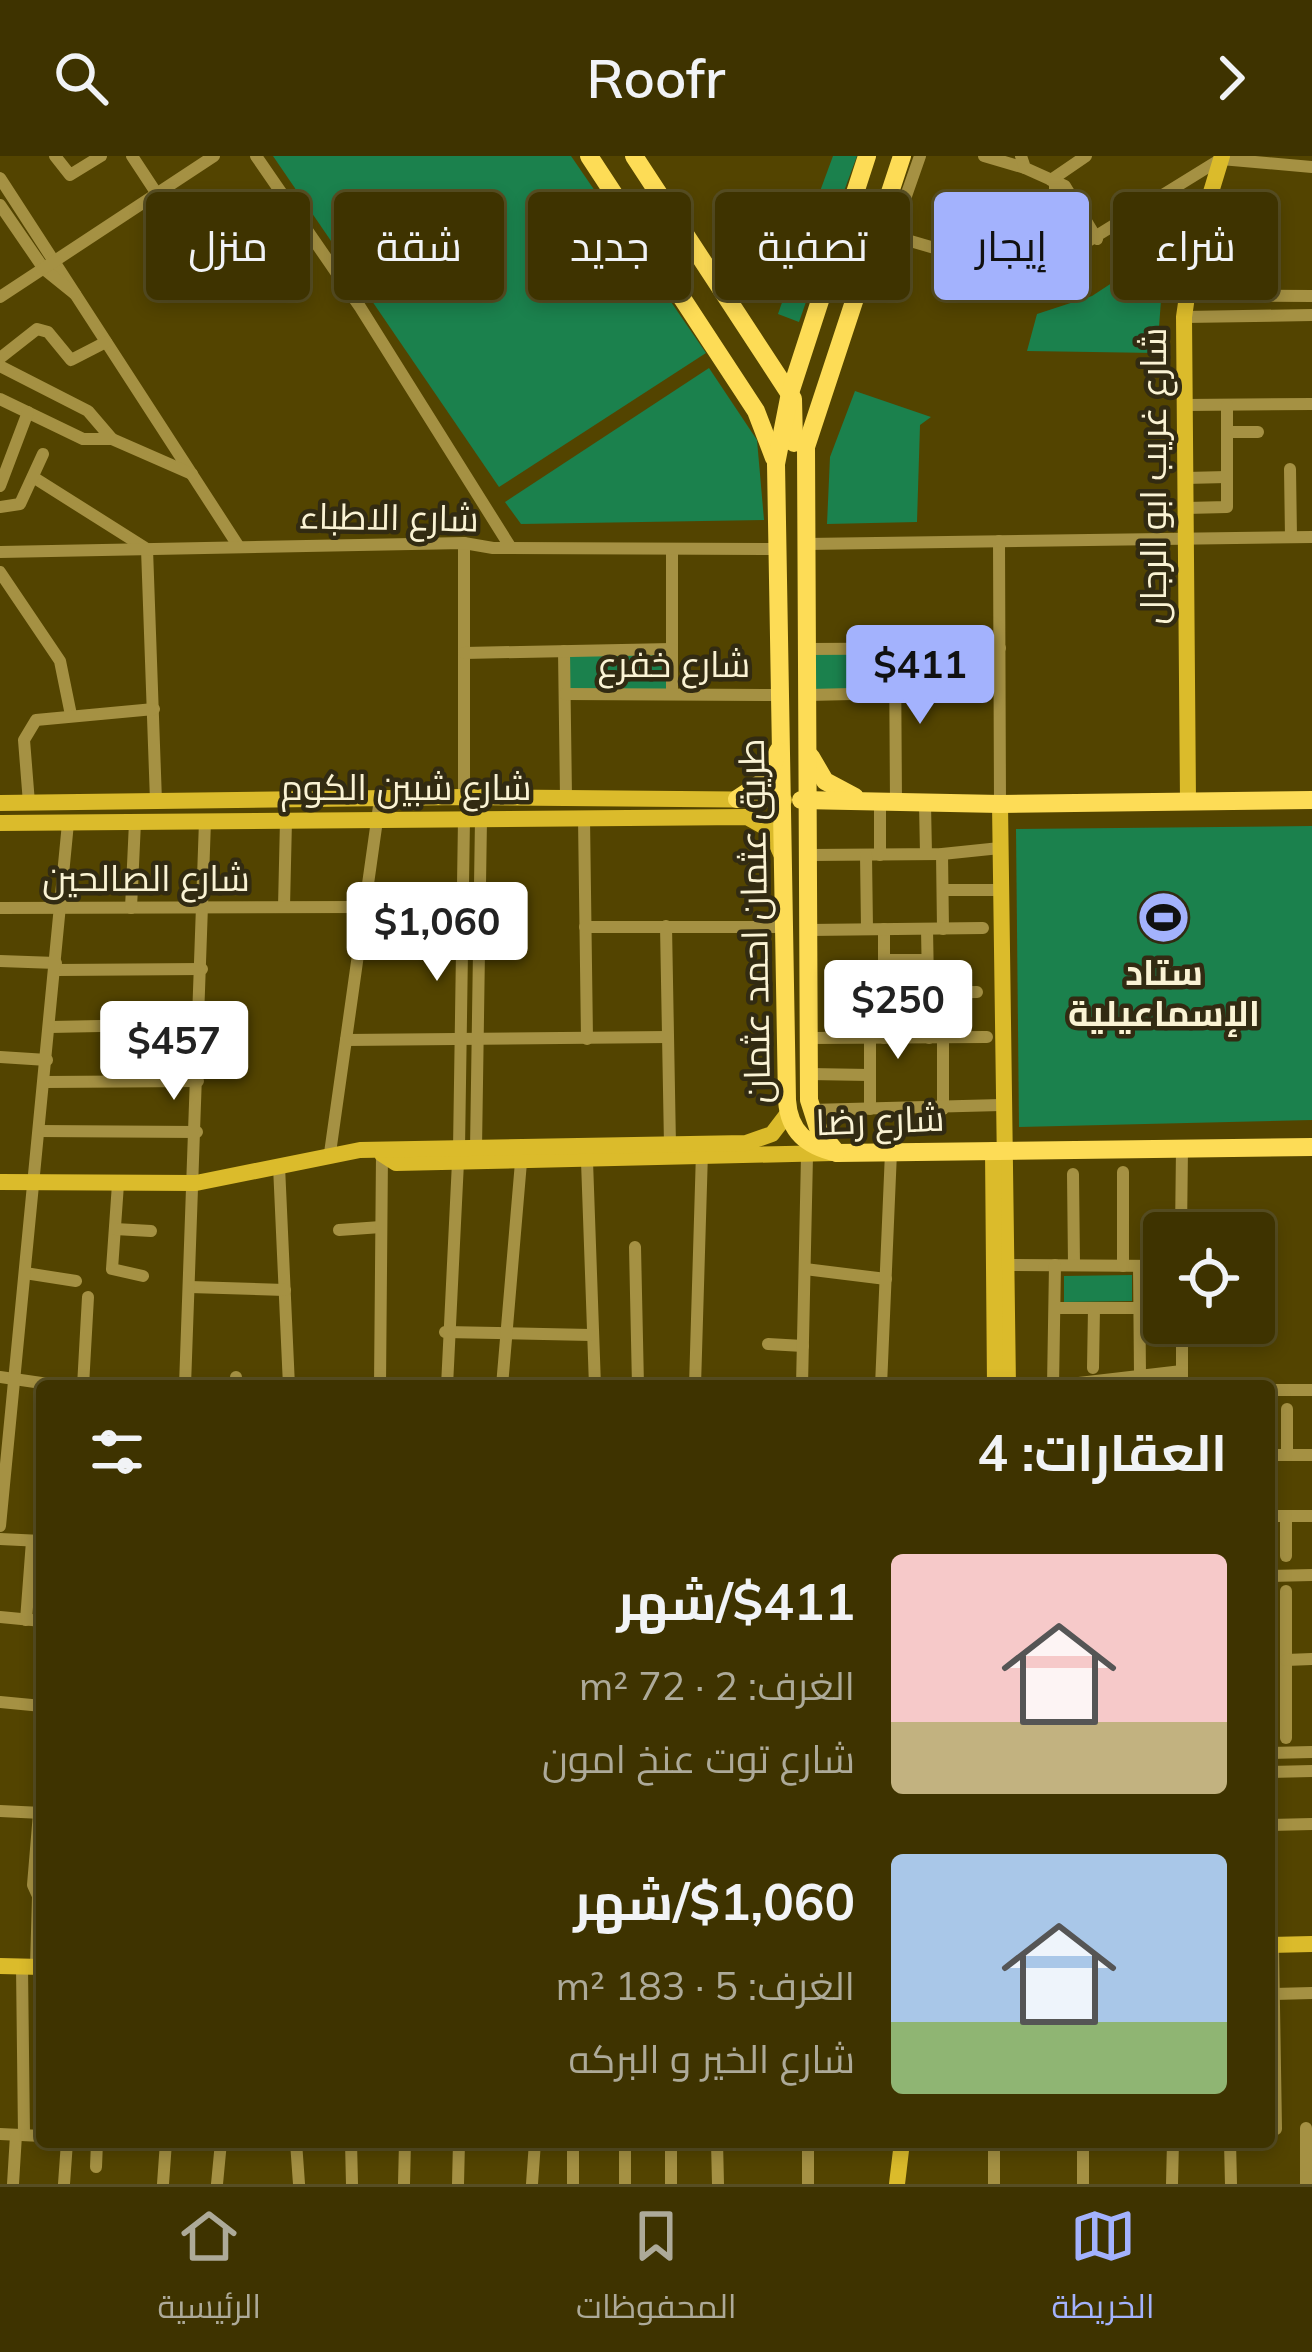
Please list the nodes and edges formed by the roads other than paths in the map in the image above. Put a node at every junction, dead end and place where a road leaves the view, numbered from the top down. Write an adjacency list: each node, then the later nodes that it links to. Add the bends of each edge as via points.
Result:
1 (55, 156): 2 (street, via 70,175)
2 (101, 156)
3 (132, 156): 19 (street)
4 (214, 156): 20 (street)
5 (256, 156): 72 (street)
6 (590, 156): 18 (main road)
7 (867, 156): 44 (main road, طريق عثمان احمد عثمان)
8 (902, 156): 23 (main road, طريق عثمان احمد عثمان)
9 (920, 156): 24 (street)
10 (984, 156): 14 (street)
11 (1086, 156): 17 (street)
12 (1222, 158): 15 (street); 25 (street, شارع غريب ابو الرجال); 30 (street)
13 (637, 160): 18 (main road, via 634,185); 22 (main road)
14 (1023, 162): 17 (street)
15 (1312, 167)
16 (0, 178): 31 (street)
17 (1053, 181): 30 (street, via 1067,188)
18 (611, 188): 21 (main road)
19 (156, 192)
20 (160, 192)
21 (614, 192)
22 (658, 192)
23 (890, 192)
24 (907, 192)
25 (1213, 192)
26 (146, 201): 31 (street)
27 (0, 205): 32 (street)
28 (910, 241): 30 (street, via 1020,272 1048,269)
29 (691, 242): 44 (main road)
30 (1090, 243)
31 (57, 260): 32 (street); 33 (street)
32 (44, 268): 33 (street); 36 (street)
33 (75, 294): 42 (street)
34 (1278, 296): 35 (street)
35 (1312, 296)
36 (0, 297)
37 (684, 300): 54 (main road, via 756,411)
38 (852, 300): 62 (main road, طريق عثمان احمد عثمان, via 812,416)
39 (1186, 300): 41 (street, شارع غريب ابو الرجال)
40 (1312, 315): 41 (street)
41 (1184, 317): 48 (street, شارع غريب ابو الرجال)
42 (106, 341): 43 (street, via 71,360 40,328); 57 (street)
43 (0, 362): 52 (street, via 88,411)
44 (790, 393): 54 (main road, طريق عثمان احمد عثمان); 62 (main road, via 794,457)
45 (0, 399): 49 (street)
46 (1227, 404): 47 (street); 48 (street); 50 (street)
47 (1312, 404)
48 (1185, 405): 60 (street, شارع غريب ابو الرجال)
49 (28, 412): 52 (street, via 83,439); 55 (street)
50 (1227, 432): 51 (street); 59 (street)
51 (1258, 432)
52 (112, 440): 57 (street)
53 (43, 454): 58 (street)
54 (776, 464): 75 (main road, طريق عثمان احمد عثمان)
55 (4, 466): 61 (street)
56 (1290, 470): 65 (street)
57 (191, 474): 71 (street)
58 (33, 477): 63 (street, via 20,504); 73 (street)
59 (1227, 477): 60 (street); 64 (street, via 1227,507)
60 (1185, 478): 64 (street, شارع غريب ابو الرجال)
61 (0, 486)
62 (805, 488): 70 (main road, طريق عثمان احمد عثمان)
63 (0, 507)
64 (1186, 508): 67 (street, شارع غريب ابو الرجال)
65 (1291, 537): 66 (street); 67 (street)
66 (1312, 537)
67 (1186, 539): 68 (street); 102 (street, شارع غريب ابو الرجال)
68 (999, 541): 70 (street); 80 (street)
69 (464, 543): 71 (street, شارع الاطباء); 72 (street, شارع الاطباء); 85 (street)
70 (806, 544): 79 (main road, طريق عثمان احمد عثمان)
71 (239, 547): 73 (street, شارع الاطباء)
72 (511, 548): 74 (street, شارع الاطباء)
73 (147, 549): 76 (street, شارع الاطباء); 91 (street)
74 (672, 549): 75 (street, شارع الاطباء); 81 (street)
75 (777, 549): 78 (main road, طريق عثمان احمد عثمان)
76 (0, 552)
77 (0, 572): 92 (street, via 60,662)
78 (778, 604): 79 (main road); 89 (main road, طريق عثمان احمد عثمان)
79 (806, 604): 82 (main road, طريق عثمان احمد عثمان)
80 (1000, 648): 83 (street); 107 (street)
81 (671, 649): 84 (street); 88 (street)
82 (807, 649): 83 (street); 90 (main road, طريق عثمان احمد عثمان)
83 (895, 650): 86 (street)
84 (564, 651): 85 (street); 87 (street)
85 (464, 653): 95 (street)
86 (896, 693): 90 (street); 105 (street)
87 (565, 694): 88 (street, شارع خفرع); 96 (street)
88 (672, 694): 89 (street, شارع خفرع)
89 (782, 695): 93 (main road, طريق عثمان احمد عثمان)
90 (808, 695): 94 (main road, طريق عثمان احمد عثمان)
91 (154, 709): 92 (street); 101 (street)
92 (71, 715): 104 (street, via 28,728)
93 (783, 735): 98 (main road, via 767,779); 99 (main road, طريق عثمان احمد عثمان)
94 (809, 752): 105 (main road, via 825,781); 108 (main road, طريق عثمان احمد عثمان)
95 (464, 797): 96 (street, شارع شبين الكوم); 97 (street, شارع شبين الكوم)
96 (566, 797): 98 (street, شارع شبين الكوم)
97 (380, 799): 101 (street, شارع شبين الكوم); 112 (street)
98 (737, 799): 99 (street, شارع شبين الكوم)
99 (784, 800): 108 (main road); 117 (main road, طريق عثمان احمد عثمان)
100 (1312, 800): 102 (main road)
101 (156, 801): 104 (street, شارع شبين الكوم)
102 (1188, 801): 107 (main road)
103 (0, 803): 104 (street, شارع شبين الكوم)
104 (28, 803)
105 (882, 803): 106 (main road); 108 (main road); 122 (street)
106 (925, 804): 107 (main road); 119 (street)
107 (1000, 804): 118 (street)
108 (810, 807): 117 (main road); 121 (main road, طريق عثمان احمد عثمان)
109 (584, 818): 110 (street, شارع شبين الكوم); 123 (street, شارع شبين الكوم, via 756,819); 132 (street)
110 (472, 819): 112 (street, شارع شبين الكوم); 142 (street); 161 (street)
111 (286, 820): 112 (street, شارع شبين الكوم); 113 (street, شارع شبين الكوم); 127 (street)
112 (376, 820): 128 (street)
113 (205, 821): 114 (street, شارع شبين الكوم); 126 (street)
114 (135, 822): 116 (street, شارع شبين الكوم); 131 (street)
115 (0, 823): 116 (street, شارع شبين الكوم)
116 (68, 823): 130 (street)
117 (785, 829): 123 (main road, طريق عثمان احمد عثمان)
118 (1000, 848): 120 (street); 125 (street)
119 (926, 854): 120 (street); 122 (street)
120 (942, 854): 124 (street)
121 (809, 855): 122 (street); 136 (main road, طريق عثمان احمد عثمان)
122 (873, 855): 137 (street)
123 (785, 865): 134 (main road, طريق عثمان احمد عثمان)
124 (943, 890): 125 (street); 140 (street)
125 (1000, 890): 168 (street)
126 (204, 907): 127 (street, شارع الصالحين); 131 (street, شارع الصالحين); 147 (street)
127 (284, 907): 128 (street, شارع الصالحين)
128 (364, 907): 141 (street)
129 (0, 908): 130 (street, شارع الصالحين)
130 (61, 908): 131 (street, شارع الصالحين); 146 (street)
131 (131, 908)
132 (586, 926): 133 (street); 158 (street)
133 (667, 926): 134 (street); 153 (street)
134 (786, 927): 172 (main road, طريق عثمان احمد عثمان)
135 (983, 928): 140 (street)
136 (809, 929): 137 (street); 155 (main road, طريق عثمان احمد عثمان)
137 (867, 929): 138 (street)
138 (884, 929): 139 (street); 143 (street)
139 (927, 929): 140 (street); 144 (street)
140 (943, 929)
141 (360, 940): 142 (street); 159 (street)
142 (462, 941): 160 (street)
143 (884, 960): 144 (street); 150 (street)
144 (927, 960): 149 (street)
145 (0, 961): 146 (street)
146 (56, 966): 147 (street); 152 (street)
147 (202, 969): 151 (street)
148 (977, 992): 149 (street)
149 (928, 998): 150 (street); 157 (street)
150 (884, 1003): 156 (street)
151 (200, 1024): 152 (street); 166 (street)
152 (50, 1028): 163 (street)
153 (668, 1037): 158 (street); 175 (street)
154 (987, 1037): 157 (street)
155 (809, 1038): 156 (street); 164 (main road, طريق عثمان احمد عثمان)
156 (877, 1038): 157 (street); 165 (street)
157 (936, 1038): 170 (street)
158 (587, 1039): 161 (street)
159 (346, 1040): 160 (street); 181 (street)
160 (460, 1041): 161 (street); 184 (street)
161 (478, 1041): 184 (street)
162 (0, 1057): 163 (street)
163 (47, 1060): 167 (street)
164 (809, 1074): 165 (street); 171 (main road, طريق عثمان احمد عثمان)
165 (870, 1075): 169 (street)
166 (198, 1081): 167 (street); 174 (street)
167 (45, 1082): 173 (street)
168 (1001, 1105): 170 (street); 178 (street)
169 (870, 1109): 170 (street); 171 (street)
170 (943, 1109)
171 (812, 1114): 172 (main road, via 804,1126); 182 (main road, طريق عثمان احمد عثمان)
172 (790, 1120): 179 (street, شارع رضا, via 760,1141); 182 (main road, طريق عثمان احمد عثمان, via 811,1145)
173 (39, 1131): 174 (street); 192 (street)
174 (197, 1132): 193 (street)
175 (670, 1145): 179 (street, شارع رضا); 184 (street, شارع رضا)
176 (1182, 1148): 177 (main road, شارع رضا); 178 (main road, شارع رضا); 195 (street)
177 (1312, 1148)
178 (1000, 1150): 180 (main road, شارع رضا); 201 (street); 239 (street)
179 (702, 1151): 185 (street, شارع رضا); 186 (street, شارع رضا); 236 (street)
180 (891, 1151): 182 (main road, شارع رضا); 210 (street)
181 (330, 1153): 183 (street, شارع رضا); 188 (street, شارع رضا)
182 (837, 1153): 185 (street, شارع رضا)
183 (382, 1154): 184 (street, شارع رضا, via 393,1162); 196 (street)
184 (464, 1154): 187 (street, شارع رضا); 219 (street)
185 (807, 1156): 207 (street)
186 (587, 1161): 187 (street, شارع رضا); 220 (street)
187 (520, 1162): 218 (street)
188 (279, 1166): 193 (street, شارع رضا); 213 (street)
189 (1123, 1172): 204 (street)
190 (1073, 1174): 203 (street)
191 (0, 1182): 192 (street, شارع رضا)
192 (34, 1183): 194 (street, شارع رضا); 208 (street)
193 (196, 1183): 194 (street, شارع رضا); 212 (street)
194 (118, 1184): 197 (street)
195 (1181, 1212)
196 (381, 1227): 198 (street); 231 (street)
197 (115, 1228): 199 (street); 209 (street, via 113,1270)
198 (339, 1230)
199 (151, 1231)
200 (635, 1247): 235 (street)
201 (1009, 1265): 202 (street); 240 (street)
202 (1055, 1265): 203 (street); 215 (street)
203 (1074, 1265): 204 (street)
204 (1123, 1266): 205 (street)
205 (1139, 1266): 206 (street); 217 (street)
206 (1143, 1266)
207 (805, 1269): 210 (street); 223 (street)
208 (25, 1273): 211 (street); 227 (street)
209 (143, 1276)
210 (886, 1279): 238 (street)
211 (76, 1280)
212 (190, 1287): 213 (street); 229 (street)
213 (285, 1290): 230 (street)
214 (88, 1297): 228 (street)
215 (1056, 1308): 216 (street); 241 (street)
216 (1094, 1308): 217 (street); 224 (street)
217 (1139, 1308): 226 (street)
218 (506, 1329): 219 (street); 220 (street); 233 (street)
219 (446, 1331): 232 (street)
220 (591, 1334): 234 (street)
221 (1182, 1344): 225 (street)
222 (768, 1345): 223 (street)
223 (803, 1346): 237 (street)
224 (1094, 1368)
225 (1182, 1371): 226 (street); 243 (street)
226 (1140, 1374): 242 (street)
227 (7, 1378): 253 (street)
228 (82, 1380)
229 (185, 1380)
230 (289, 1380)
231 (380, 1380)
232 (447, 1380)
233 (502, 1380)
234 (595, 1380)
235 (638, 1380)
236 (695, 1380)
237 (802, 1380)
238 (881, 1380)
239 (995, 1380)
240 (1009, 1380)
241 (1053, 1380)
242 (1096, 1380)
243 (1182, 1380)
244 (1275, 1390): 245 (street)
245 (1312, 1390)
246 (1287, 1409): 248 (street)
247 (1275, 1455): 248 (street)
248 (1287, 1455): 249 (street)
249 (1312, 1455)
250 (1275, 1516): 251 (street)
251 (1286, 1516): 252 (street); 257 (street)
252 (1312, 1516)
253 (0, 1526)
254 (0, 1539): 255 (street)
255 (36, 1541)
256 (36, 1548): 262 (street)
257 (1286, 1556)
258 (1312, 1575): 259 (street)
259 (1275, 1576)
260 (1286, 1592): 265 (street)
261 (0, 1617): 262 (street)
262 (26, 1620): 263 (street)
263 (36, 1621)
264 (1312, 1659): 265 (street)
265 (1286, 1660): 268 (street)
266 (0, 1702): 267 (street)
267 (36, 1706)
268 (1286, 1745): 269 (street); 270 (street); 273 (street)
269 (1275, 1750)
270 (1312, 1752)
271 (1312, 1771): 273 (street)
272 (1275, 1772): 273 (street)
273 (1285, 1772)
274 (0, 1811): 275 (street)
275 (36, 1813)
276 (1312, 1824): 277 (street)
277 (1275, 1825)
278 (36, 1854): 282 (street)
279 (1312, 1944): 280 (street)
280 (1275, 1945)
281 (0, 1966): 282 (street)
282 (33, 1967): 288 (street)
283 (1312, 1993): 284 (street)
284 (1275, 1994)
285 (1309, 2128): 286 (street); 330 (street)
286 (1275, 2129)
287 (0, 2134): 288 (street)
288 (20, 2135): 289 (street); 310 (street)
289 (36, 2136)
290 (67, 2148): 311 (street)
291 (97, 2148): 309 (street)
292 (166, 2148): 312 (street)
293 (220, 2148): 313 (street)
294 (296, 2148): 314 (street)
295 (351, 2148): 315 (street)
296 (405, 2148): 316 (street)
297 (459, 2148): 317 (street)
298 (535, 2148): 318 (street)
299 (573, 2148): 319 (street)
300 (625, 2148): 320 (street)
301 (671, 2148): 321 (street)
302 (717, 2148): 322 (street)
303 (808, 2148): 324 (street)
304 (901, 2148): 325 (street)
305 (994, 2148): 326 (street)
306 (1082, 2148): 327 (street)
307 (1173, 2148): 328 (street)
308 (1230, 2148): 329 (street)
309 (96, 2167)
310 (13, 2184)
311 (64, 2184)
312 (163, 2184)
313 (217, 2184)
314 (299, 2184)
315 (352, 2184)
316 (404, 2184)
317 (458, 2184)
318 (532, 2184)
319 (573, 2184)
320 (625, 2184)
321 (671, 2184)
322 (718, 2184)
323 (792, 2184): 324 (street)
324 (808, 2184)
325 (897, 2184)
326 (994, 2184)
327 (1083, 2184)
328 (1172, 2184)
329 (1231, 2184)
330 (1306, 2184)

